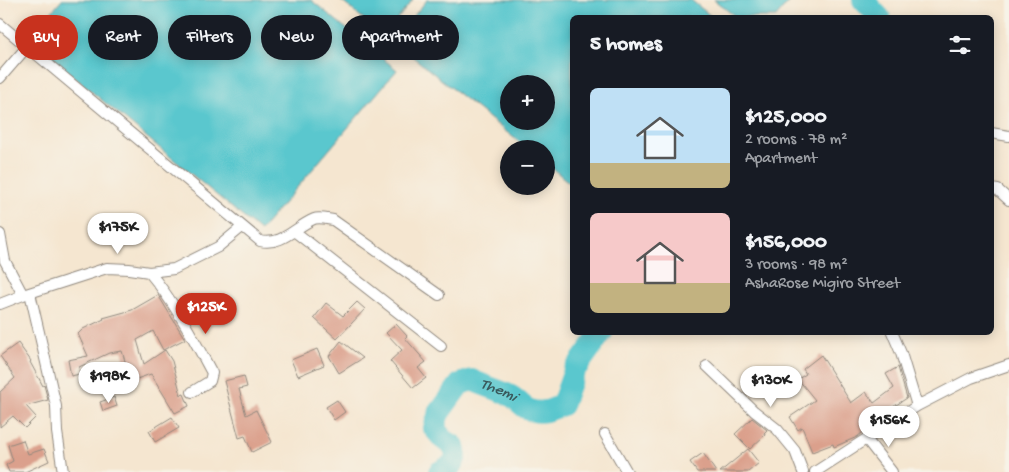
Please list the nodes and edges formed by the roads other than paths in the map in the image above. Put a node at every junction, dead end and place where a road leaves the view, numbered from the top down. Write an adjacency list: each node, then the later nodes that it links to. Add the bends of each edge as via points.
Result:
1 (0, 24): 2 (street)
2 (15, 38)
3 (16, 60): 5 (street)
4 (40, 60): 10 (street)
5 (0, 78)
6 (994, 134): 7 (street)
7 (1009, 136)
8 (994, 189): 9 (street)
9 (1009, 200)
10 (242, 227): 11 (street, via 267,243); 13 (street, via 218,247 197,258 174,269)
11 (294, 231): 15 (street, via 315,218 333,220); 18 (street)
12 (0, 234): 14 (street, via 5,261)
13 (150, 272): 14 (street, via 107,268); 21 (street, via 183,319 212,373 210,382)
14 (26, 294): 16 (street); 25 (street, via 56,406 56,432)
15 (439, 295)
16 (0, 304)
17 (893, 335): 22 (street)
18 (440, 346)
19 (707, 366): 27 (street, via 777,429 795,451)
20 (1009, 366): 22 (street, via 972,378)
21 (192, 392)
22 (918, 406): 24 (street)
23 (605, 434): 26 (street)
24 (867, 440): 28 (street); 29 (street)
25 (63, 472)
26 (626, 472)
27 (803, 472)
28 (815, 472)
29 (892, 472)

